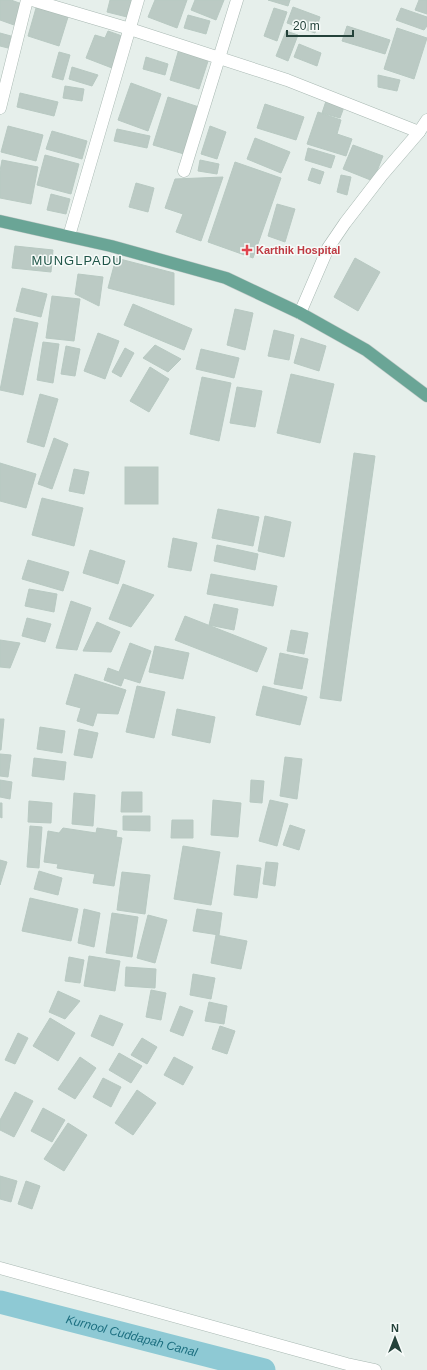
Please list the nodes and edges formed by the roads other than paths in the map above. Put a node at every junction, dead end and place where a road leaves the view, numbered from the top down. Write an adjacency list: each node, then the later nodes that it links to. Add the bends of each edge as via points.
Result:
1 (27, 0): 7 (street)
2 (32, 0): 5 (street)
3 (138, 0): 5 (street)
4 (237, 0): 6 (street)
5 (130, 29): 6 (street); 12 (street)
6 (218, 56): 9 (street); 10 (street)
7 (0, 108)
8 (427, 120): 9 (street)
9 (419, 132): 13 (street, via 382,175 328,248)
10 (184, 170)
11 (0, 221): 12 (main road)
12 (69, 236): 13 (main road, via 226,278)
13 (300, 313): 14 (main road, via 366,350)
14 (427, 396)
15 (0, 1268): 16 (street)
16 (375, 1370)

